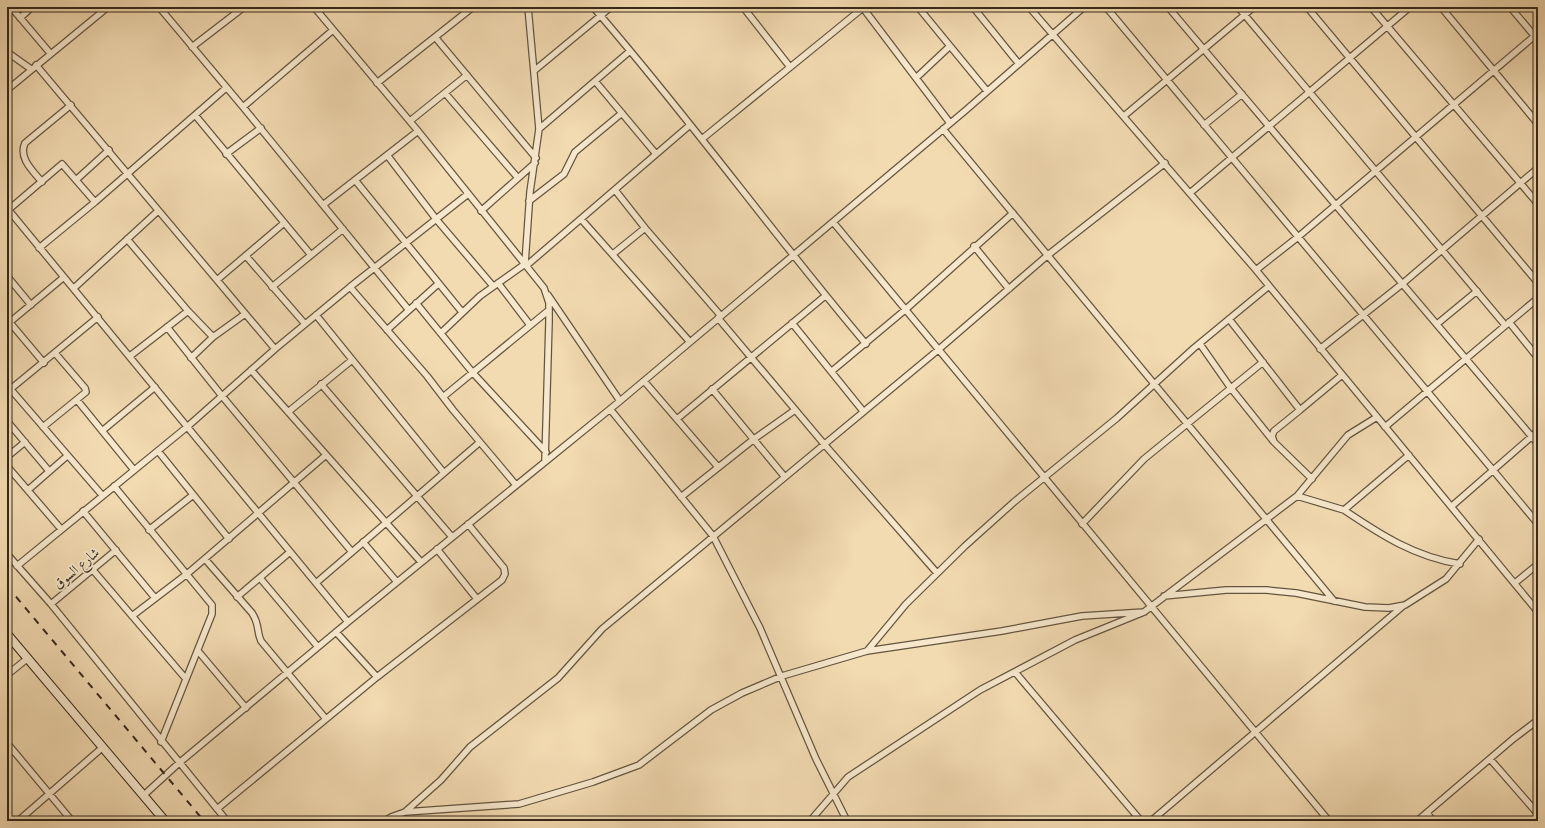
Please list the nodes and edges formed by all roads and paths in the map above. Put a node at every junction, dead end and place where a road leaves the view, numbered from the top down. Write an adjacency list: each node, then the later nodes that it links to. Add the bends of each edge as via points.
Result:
1 (11, 7): 31 (street)
2 (32, 7): 31 (street)
3 (108, 7): 27 (street)
4 (159, 7): 38 (street)
5 (244, 7): 38 (street)
6 (314, 7): 33 (street)
7 (461, 7): 28 (street)
8 (473, 7): 28 (street)
9 (528, 7): 48 (street)
10 (593, 7): 30 (street)
11 (611, 7): 30 (street)
12 (743, 7): 46 (street)
13 (863, 7): 46 (street); 51 (street)
14 (918, 7): 37 (street)
15 (973, 7): 44 (street)
16 (1029, 7): 34 (street)
17 (1084, 7): 34 (street)
18 (1106, 7): 53 (street)
19 (1168, 7): 39 (street)
20 (1238, 7): 29 (street)
21 (1254, 7): 29 (street)
22 (1308, 7): 43 (street)
23 (1371, 7): 32 (street)
24 (1410, 7): 32 (street)
25 (1441, 7): 49 (street)
26 (1510, 7): 35 (street)
27 (100, 9): 42 (street)
28 (466, 13): 36 (street)
29 (1245, 15): 39 (street); 58 (street)
30 (601, 16): 40 (street); 48 (street)
31 (20, 18): 42 (street)
32 (1387, 26): 43 (street); 61 (street)
33 (333, 30): 54 (street); 63 (street)
34 (1054, 35): 44 (street); 66 (street)
35 (1537, 36): 49 (street)
36 (435, 37): 50 (street); 54 (street)
37 (950, 46): 51 (street); 57 (street)
38 (192, 47): 55 (street)
39 (1205, 49): 53 (street); 60 (street)
40 (630, 51): 52 (street); 70 (street)
41 (7, 52): 47 (street)
42 (50, 53): 45 (street)
43 (1350, 59): 58 (street); 77 (street)
44 (1019, 64): 57 (street)
45 (36, 65): 47 (street); 62 (street)
46 (790, 67): 78 (street)
47 (31, 69): 56 (street)
48 (535, 70): 74 (street)
49 (1494, 70): 61 (street); 69 (street)
50 (467, 75): 59 (street); 84 (street)
51 (916, 78): 68 (street)
52 (594, 81): 64 (street); 74 (street)
53 (1167, 81): 66 (street); 71 (street)
54 (377, 83): 67 (street)
55 (226, 88): 63 (street); 65 (street)
56 (7, 90)
57 (987, 91): 68 (street)
58 (1309, 92): 72 (street); 87 (street)
59 (445, 93): 67 (street); 89 (street)
60 (1242, 94): 71 (street); 72 (street)
61 (1454, 104): 77 (street); 93 (street)
62 (71, 105): 79 (street); 92 (street, via 23,146 24,159)
63 (244, 107): 73 (street)
64 (622, 113): 81 (street); 97 (street, via 575,152 564,174)
65 (195, 115): 80 (street); 88 (street)
66 (1124, 116): 85 (street)
67 (410, 121): 76 (street)
68 (950, 124): 75 (street)
69 (1538, 124)
70 (690, 125): 78 (street); 81 (street)
71 (1204, 125): 83 (street)
72 (1268, 126): 83 (street); 99 (street)
73 (261, 128): 80 (street); 101 (street)
74 (539, 129): 84 (street)
75 (943, 129): 105 (street); 109 (street)
76 (418, 131): 82 (street); 96 (street)
77 (1416, 137): 87 (street); 106 (street)
78 (702, 139): 120 (street)
79 (109, 150): 88 (street); 90 (street)
80 (226, 154): 110 (street)
81 (656, 154): 94 (street)
82 (387, 155): 91 (street); 107 (street)
83 (1231, 158): 95 (street); 113 (street)
84 (536, 160): 89 (street); 97 (street)
85 (1165, 163): 95 (street); 122 (street)
86 (1538, 168): 93 (street)
87 (1376, 169): 99 (street); 118 (street)
88 (126, 174): 98 (street); 103 (street)
89 (518, 178): 104 (street)
90 (76, 180): 92 (street, via 63,164); 98 (street)
91 (355, 180): 101 (street); 115 (street)
92 (42, 182): 102 (street)
93 (1521, 183): 100 (street); 106 (street)
94 (615, 190): 108 (street); 111 (street)
95 (1190, 193): 126 (street)
96 (468, 194): 104 (street); 107 (street)
97 (529, 201): 124 (street)
98 (95, 202): 117 (street)
99 (1336, 204): 113 (street); 133 (street)
100 (1538, 204)
101 (323, 205): 112 (street)
102 (7, 210): 117 (street)
103 (158, 211): 114 (street); 129 (street)
104 (481, 211): 124 (street)
105 (1013, 213): 116 (street); 122 (street)
106 (1482, 217): 118 (street); 130 (street)
107 (436, 219): 115 (street); 132 (street)
108 (581, 219): 119 (street); 124 (street)
109 (833, 222): 120 (street); 147 (street)
110 (284, 223): 121 (street); 123 (street)
111 (645, 228): 119 (street); 154 (street)
112 (343, 229): 121 (street); 125 (street)
113 (1298, 237): 126 (street); 152 (street)
114 (127, 239): 137 (street); 148 (street)
115 (406, 242): 125 (street); 131 (street)
116 (974, 246): 139 (street); 147 (street)
117 (39, 248): 128 (street)
118 (1443, 249): 133 (street); 140 (street)
119 (613, 254): 166 (street)
120 (794, 254): 141 (street); 154 (street)
121 (311, 255): 136 (street)
122 (1048, 255): 139 (street); 187 (street)
123 (246, 256): 129 (street); 136 (street)
124 (525, 265): 132 (street); 138 (street)
125 (374, 267): 134 (street); 145 (street)
126 (1256, 270): 135 (street)
127 (7, 276): 144 (street)
128 (64, 277): 137 (street); 144 (street)
129 (217, 280): 150 (street)
130 (1538, 283)
131 (438, 284): 143 (street); 149 (street)
132 (496, 284): 149 (street); 161 (street)
133 (1402, 284): 152 (street); 159 (street)
134 (350, 286): 151 (street); 163 (street)
135 (1269, 286): 155 (street); 170 (street)
136 (272, 287): 158 (street)
137 (74, 288): 153 (street)
138 (544, 288): 146 (street); 196 (street)
139 (1009, 289): 171 (street)
140 (1477, 291): 159 (street); 160 (street)
141 (825, 296): 157 (street); 167 (street)
142 (1538, 298): 160 (street)
143 (416, 303): 145 (street); 164 (street)
144 (31, 305): 156 (street)
145 (408, 309): 163 (street)
146 (549, 310): 161 (street); 219 (street)
147 (905, 310): 167 (street); 171 (street)
148 (188, 311): 162 (street); 165 (street)
149 (462, 312): 164 (street)
150 (245, 314): 165 (street); 169 (street)
151 (316, 315): 158 (street); 178 (street)
152 (1363, 316): 170 (street); 192 (street)
153 (98, 317): 172 (street); 173 (street)
154 (720, 317): 166 (street); 174 (street)
155 (1229, 319): 168 (street); 179 (street)
156 (8, 321): 180 (street)
157 (792, 323): 174 (street); 182 (street)
158 (305, 324): 169 (street)
159 (1437, 324): 177 (street)
160 (1507, 324): 176 (street); 177 (street)
161 (530, 325): 183 (street)
162 (167, 327): 173 (street); 175 (street)
163 (387, 330): 194 (street)
164 (441, 333): 183 (street)
165 (213, 337): 175 (street)
166 (690, 342): 185 (street)
167 (866, 344): 182 (street)
168 (1200, 344): 187 (street); 189 (street)
169 (275, 349): 181 (street)
170 (1320, 349): 184 (street)
171 (938, 350): 200 (street); 232 (street)
172 (55, 353): 180 (street); 195 (street, via 86,392)
173 (130, 356): 188 (street)
174 (751, 357): 191 (street); 198 (street)
175 (191, 358): 193 (street)
176 (1538, 358)
177 (1466, 359): 192 (street); 211 (street)
178 (352, 360): 186 (street); 230 (street)
179 (1263, 362): 189 (street); 199 (street)
180 (44, 363): 190 (street)
181 (251, 370): 193 (street); 201 (street)
182 (832, 371): 200 (street)
183 (473, 373): 194 (street); 219 (street)
184 (1342, 375): 199 (street); 202 (street)
185 (644, 381): 196 (street); 203 (street)
186 (321, 384): 201 (street); 240 (street)
187 (1155, 385): 205 (street); 232 (street)
188 (155, 387): 206 (street); 209 (street)
189 (1230, 387): 205 (street); 215 (street)
190 (8, 389): 208 (street)
191 (712, 389): 203 (street); 212 (street)
192 (1427, 393): 207 (street); 228 (street)
193 (222, 396): 206 (street); 234 (street)
194 (443, 397): 214 (street)
195 (77, 400): 208 (street); 209 (street)
196 (620, 401): 197 (street)
197 (610, 409): 224 (street); 242 (street)
198 (795, 410): 212 (street); 216 (street)
199 (1300, 410): 215 (street, via 1274,432)
200 (863, 411): 216 (street)
201 (288, 412): 220 (street)
202 (1377, 417): 207 (street); 233 (street, via 1348,435)
203 (677, 419): 226 (street)
204 (7, 421): 213 (street)
205 (1187, 423): 247 (street); 250 (street, via 1144,459)
206 (187, 427): 218 (street); 246 (street)
207 (1385, 427): 221 (street)
208 (43, 428): 222 (street)
209 (102, 431): 227 (street)
210 (1538, 431): 211 (street)
211 (1532, 436): 217 (street); 228 (street)
212 (754, 439): 226 (street); 231 (street)
213 (25, 442): 223 (street); 229 (street)
214 (480, 442): 230 (street); 235 (street)
215 (1274, 442): 233 (street)
216 (824, 444): 231 (street); 270 (street)
217 (1538, 444)
218 (158, 451): 227 (street); 239 (street)
219 (546, 452): 224 (street)
220 (326, 455): 234 (street); 248 (street)
221 (1409, 455): 243 (street); 244 (street)
222 (67, 456): 229 (street); 238 (street)
223 (7, 458)
224 (546, 460): 235 (street)
225 (7, 466): 237 (street)
226 (718, 467): 242 (street)
227 (134, 470): 236 (street)
228 (1492, 470): 243 (street); 251 (street)
229 (49, 471): 237 (street)
230 (444, 473): 240 (street)
231 (784, 476): 254 (street)
232 (1044, 478): 250 (street); 270 (street)
233 (1312, 479): 241 (street)
234 (294, 483): 246 (street); 262 (street)
235 (516, 485): 249 (street)
236 (114, 486): 238 (street); 253 (street)
237 (28, 490): 252 (street)
238 (102, 495): 245 (street)
239 (193, 495): 253 (street); 256 (street)
240 (417, 496): 248 (street); 255 (street)
241 (1297, 496): 244 (street); 247 (street)
242 (681, 497): 254 (street)
243 (1452, 506): 257 (street)
244 (1344, 510): 266 (street, via 1383,537 1416,553 1443,562)
245 (83, 511): 252 (street); 260 (street)
246 (259, 514): 256 (street); 261 (street)
247 (1267, 518): 276 (street); 280 (street)
248 (385, 523): 258 (street); 265 (street)
249 (468, 524): 255 (street); 279 (street, via 504,568 505,574 502,580)
250 (1082, 524): 283 (street)
251 (1538, 524)
252 (61, 529): 268 (street)
253 (149, 530): 271 (street)
254 (713, 536): 297 (street); 313 (street, via 602,629 558,678 470,747 441,780)
255 (452, 537): 259 (street)
256 (229, 539): 264 (street)
257 (1479, 539): 266 (street); 275 (street)
258 (363, 542): 262 (street); 274 (street)
259 (437, 549): 265 (street); 279 (street)
260 (116, 550): 269 (street, شارع السوق); 278 (street)
261 (290, 552): 272 (street); 273 (street)
262 (352, 552): 273 (street)
263 (7, 554): 268 (street)
264 (206, 558): 271 (street); 277 (street)
265 (421, 562): 274 (street)
266 (1460, 564): 282 (street, via 1446,579)
267 (1538, 564): 275 (street)
268 (17, 566): 281 (street)
269 (92, 569): 281 (street, شارع السوق); 286 (street)
270 (937, 573): 292 (street, via 906,604)
271 (187, 574): 278 (street); 291 (street, via 212,605 212,614)
272 (260, 578): 277 (street); 290 (street)
273 (316, 582): 287 (street)
274 (397, 582): 287 (street)
275 (1515, 583): 285 (street)
276 (1163, 596): 280 (street, via 1226,590 1266,590); 283 (street)
277 (237, 597): 295 (street, via 258,622 261,641)
278 (155, 598): 286 (street)
279 (477, 599): 298 (street)
280 (1334, 600): 282 (street, via 1389,608)
281 (51, 604): 304 (street)
282 (1405, 605): 303 (street)
283 (1152, 606): 284 (street); 303 (street)
284 (1144, 612): 292 (street, via 1082,616); 294 (street, via 1075,640)
285 (1538, 612)
286 (132, 616): 299 (street)
287 (348, 622): 288 (street)
288 (336, 632): 290 (street); 298 (street)
289 (7, 634): 293 (street)
290 (318, 647): 295 (street)
291 (198, 651): 299 (street); 300 (street)
292 (867, 651): 297 (street)
293 (28, 658): 296 (street); 306 (street)
294 (1015, 672): 309 (street, via 980,690 848,777); 323 (street)
295 (288, 673): 300 (street); 301 (street)
296 (7, 675)
297 (782, 676): 309 (street, via 816,759); 313 (street, via 711,710 639,765 593,782 519,804)
298 (377, 677): 301 (street)
299 (186, 679): 304 (street)
300 (246, 708): 308 (street)
301 (326, 719): 312 (street)
302 (1538, 720): 307 (street)
303 (1255, 732): 324 (street); 325 (street)
304 (161, 742): 308 (street)
305 (7, 744): 310 (street)
306 (103, 747): 310 (street); 311 (street)
307 (1490, 759): 314 (street); 315 (street)
308 (179, 762): 311 (street); 312 (street)
309 (834, 793): 321 (street); 322 (street)
310 (49, 794): 316 (street); 317 (street)
311 (144, 795): 318 (street)
312 (217, 809): 319 (street)
313 (405, 812): 320 (street)
314 (1427, 813): 326 (street); 327 (street)
315 (1538, 814)
316 (18, 821)
317 (72, 821)
318 (165, 821)
319 (227, 821)
320 (385, 821)
321 (810, 821)
322 (847, 821)
323 (1141, 821)
324 (1151, 821)
325 (1329, 821)
326 (1417, 821)
327 (1433, 821)

